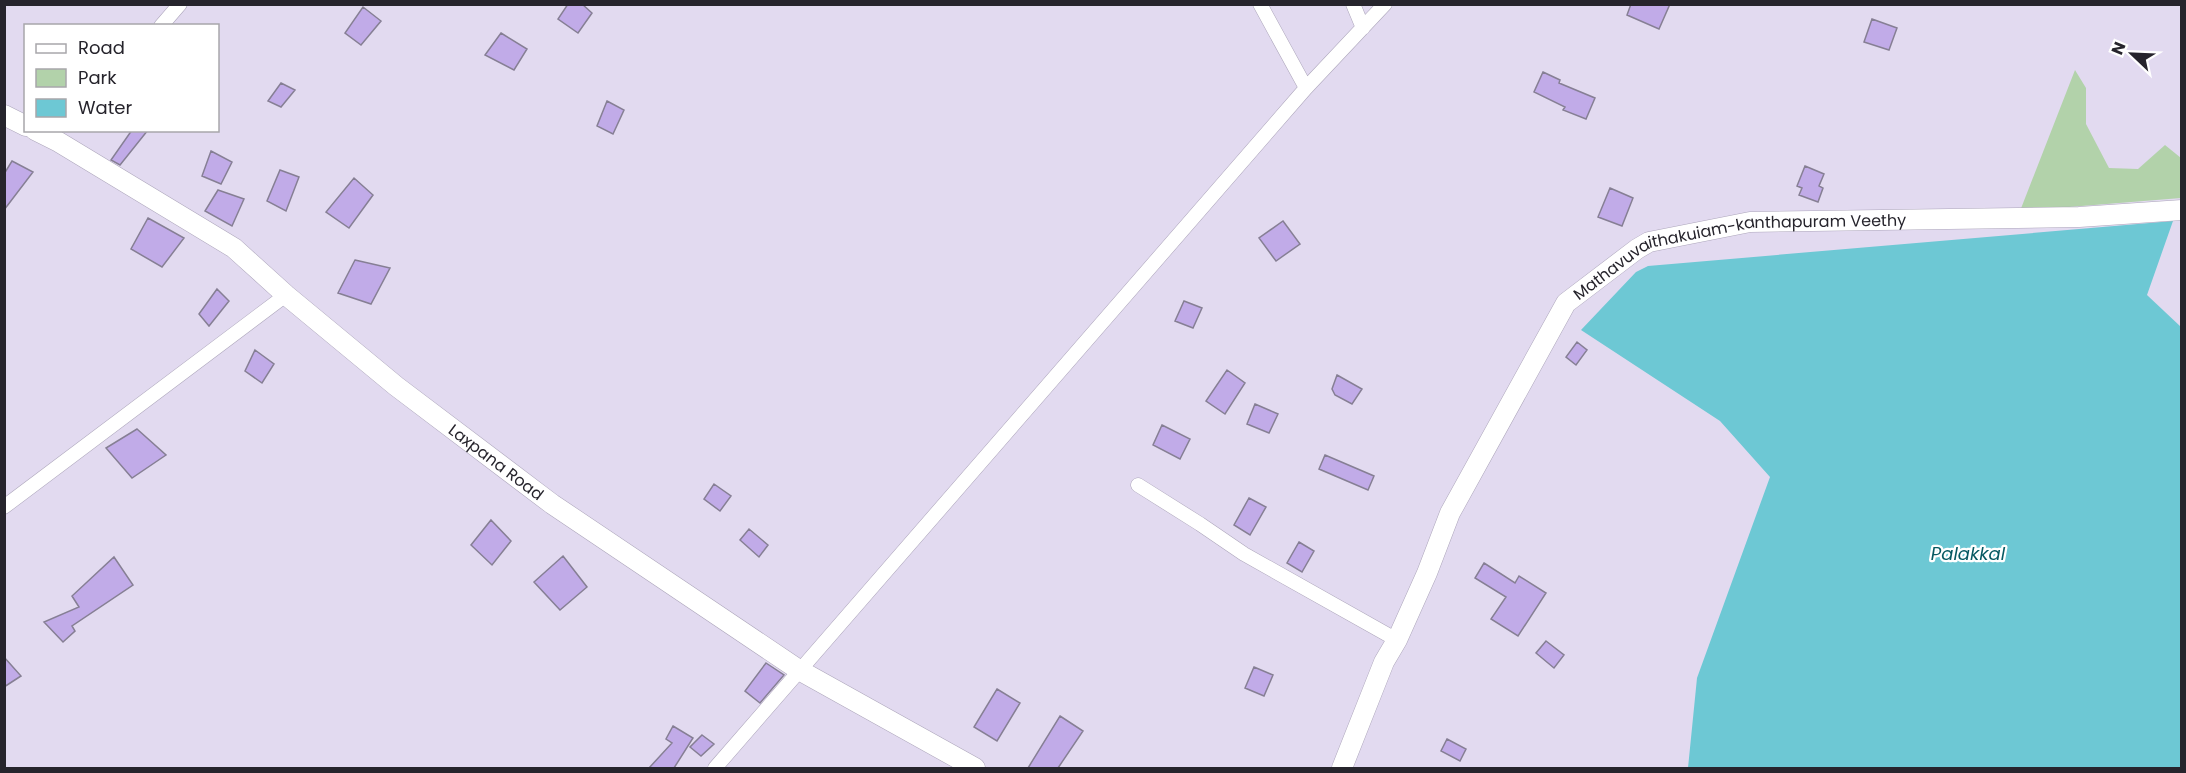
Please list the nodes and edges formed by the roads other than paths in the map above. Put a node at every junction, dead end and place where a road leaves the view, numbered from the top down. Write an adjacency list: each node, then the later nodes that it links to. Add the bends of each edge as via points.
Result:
1 (180, 4): 5 (street)
2 (1260, 4): 7 (street)
3 (1353, 4): 6 (street)
4 (1385, 4): 6 (street)
5 (163, 24)
6 (1363, 28): 7 (street)
7 (1306, 88): 17 (street)
8 (4, 115): 9 (street)
9 (24, 125)
10 (44, 132): 11 (street, Laxpana Road)
11 (62, 136): 13 (street, Laxpana Road, via 234,248)
12 (2181, 210): 16 (street, Mathavuvaithakuiam-kanthapuram Veethy, via 2079,217 1750,222 1650,242 1566,303 1450,513)
13 (286, 295): 15 (street); 17 (street, Laxpana Road, via 396,386 552,504)
14 (1138, 485): 16 (street, via 1244,554)
15 (4, 507)
16 (1398, 640): 20 (street, Mathavuvaithakuiam-kanthapuram Veethy, via 1384,662)
17 (799, 670): 18 (street); 19 (street, Laxpana Road)
18 (715, 768)
19 (975, 768)
20 (1342, 768)

